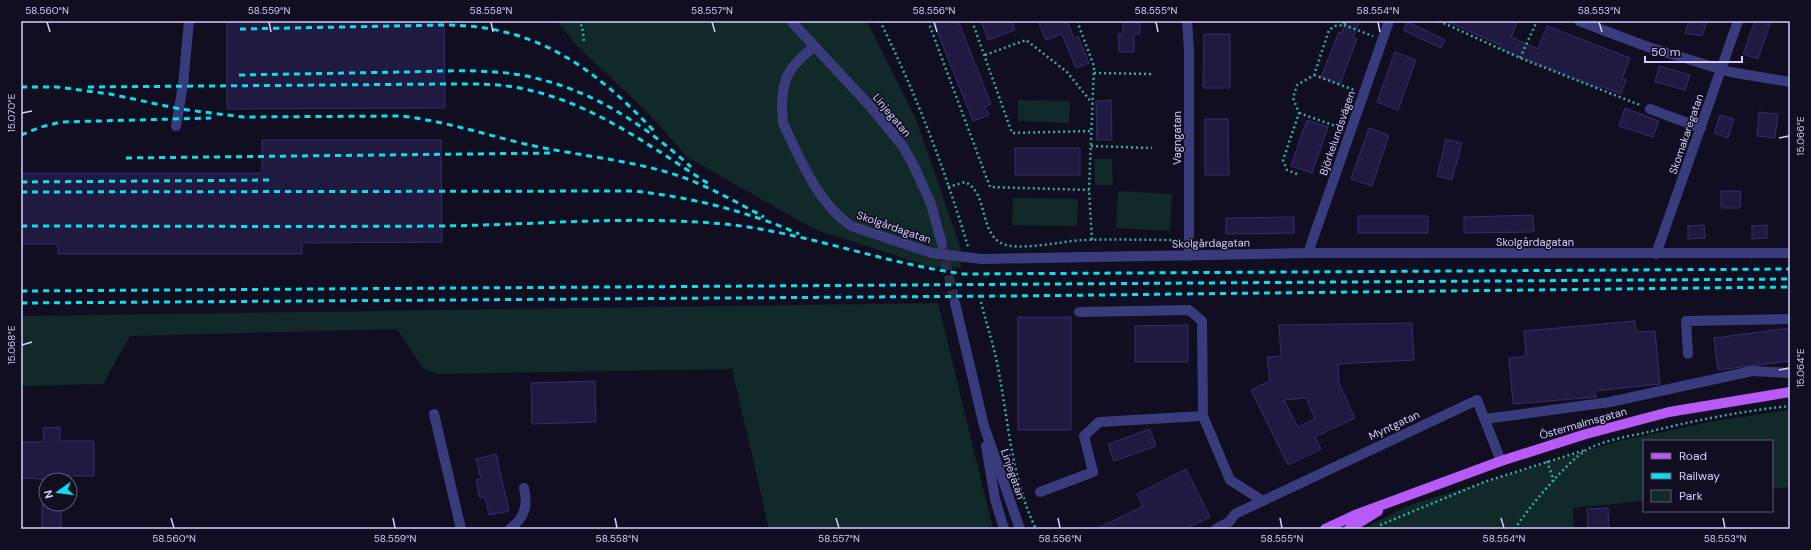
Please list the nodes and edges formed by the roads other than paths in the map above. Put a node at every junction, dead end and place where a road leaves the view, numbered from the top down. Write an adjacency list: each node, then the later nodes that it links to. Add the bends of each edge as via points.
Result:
1 (189, 21): 11 (street)
2 (791, 21): 7 (street, Linjegatan)
3 (1187, 21): 17 (street, Vagngatan)
4 (1389, 21): 14 (street, Björkelundsvägen)
5 (1579, 21): 8 (street, via 1648,48)
6 (1738, 21): 8 (street, Skomakaregatan)
7 (814, 46): 13 (street, Linjegatan, via 902,145 920,177 931,204); 17 (street, Skolgårdagatan, via 788,75 782,97 783,123 824,200 851,226 932,253 982,259)
8 (1721, 69): 9 (street); 12 (street, Skomakaregatan)
9 (1790, 82)
10 (1650, 109): 12 (street)
11 (176, 126)
12 (1701, 128): 15 (street, Skomakaregatan)
13 (942, 244)
14 (1308, 253): 15 (street, Skolgårdagatan); 17 (street, Skolgårdagatan)
15 (1656, 254): 16 (street, Skolgårdagatan)
16 (1790, 254)
17 (1189, 256)
18 (955, 303): 27 (street, Linjegatan)
19 (1079, 312): 25 (street, via 1189,310 1202,321)
20 (1790, 319): 21 (street, via 1686,321)
21 (1688, 354)
22 (1790, 372): 26 (street, via 1752,371 1610,402)
23 (1790, 392): 28 (main road, Östermalmsgatan, via 1669,412 1626,422)
24 (434, 414): 33 (street)
25 (1204, 416): 30 (street, via 1099,422 1084,436 1093,472); 31 (street, via 1230,480)
26 (1485, 420): 28 (street, Myntgatan); 31 (street, Myntgatan, via 1477,400)
27 (984, 426): 35 (street, Linjegatan, via 989,470); 36 (street, Linjegatan)
28 (1501, 461): 32 (main road, Östermalmsgatan)
29 (524, 488): 34 (street, via 527,502 520,521)
30 (1040, 492)
31 (1263, 501): 37 (street, via 1235,514 1229,522)
32 (1390, 503): 38 (main road, Östermalmsgatan); 39 (main road, Östermalmsgatan)
33 (461, 529)
34 (510, 529)
35 (1004, 529)
36 (1020, 529)
37 (1216, 529)
38 (1325, 529)
39 (1349, 529)

